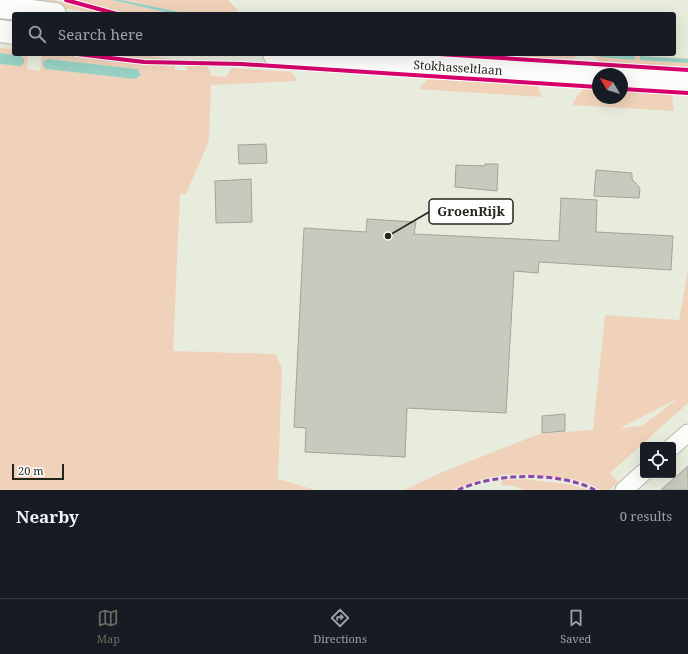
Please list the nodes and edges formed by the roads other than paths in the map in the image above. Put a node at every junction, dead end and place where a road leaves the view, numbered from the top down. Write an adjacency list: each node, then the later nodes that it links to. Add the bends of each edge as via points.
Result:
1 (0, 7): 2 (street)
2 (39, 12)
3 (0, 31): 4 (street)
4 (12, 33)
5 (306, 56): 6 (street, Stokhasseltlaan)
6 (592, 74)
7 (628, 76): 8 (street)
8 (688, 81)
9 (688, 433): 10 (street)
10 (676, 443)
11 (640, 476): 12 (street)
12 (624, 490)

